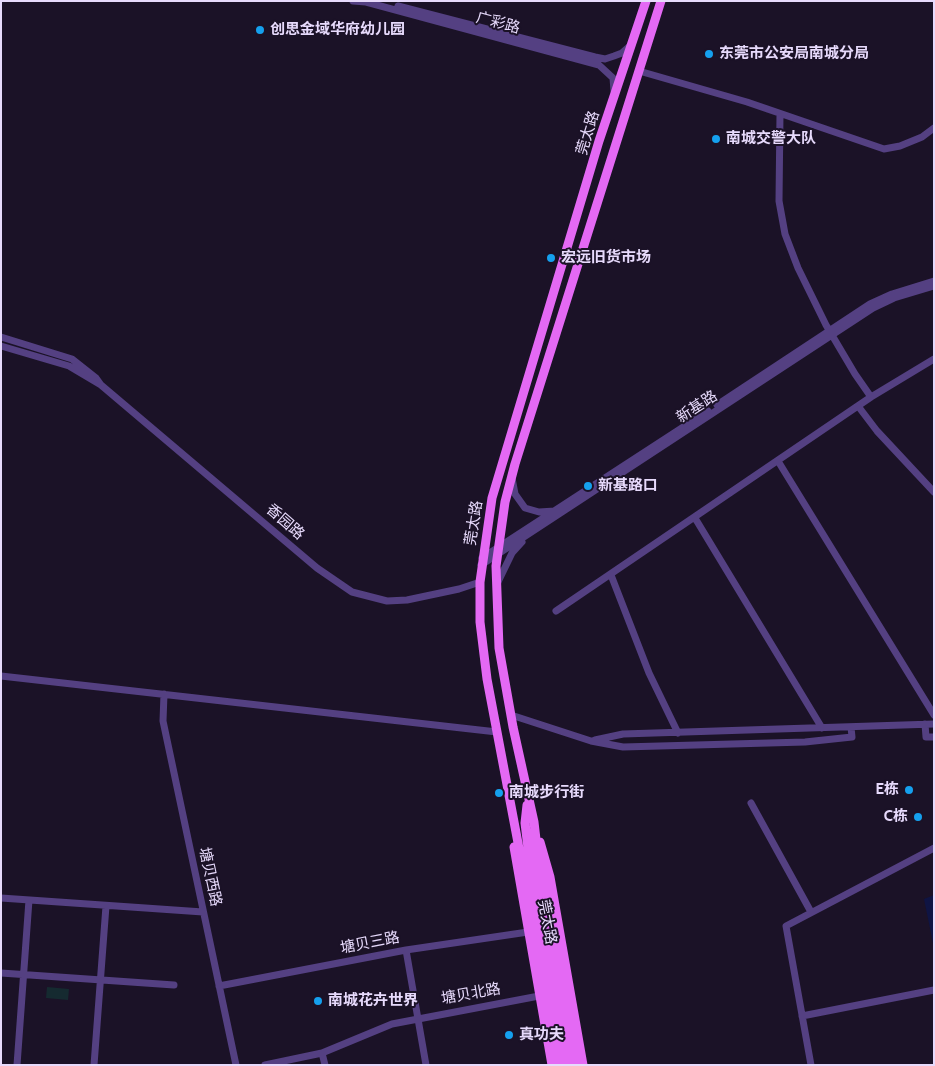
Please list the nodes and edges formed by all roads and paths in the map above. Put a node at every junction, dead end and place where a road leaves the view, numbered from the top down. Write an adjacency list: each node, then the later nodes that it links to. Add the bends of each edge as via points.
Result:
1 (353, 1): 7 (street, 广彩路, via 599,65 613,78)
2 (381, 1): 5 (street, 广彩路, via 605,59 622,53)
3 (646, 1): 5 (main road, 莞太路)
4 (661, 1): 6 (main road, 莞太路)
5 (632, 44): 7 (main road, 莞太路)
6 (639, 71): 8 (street); 20 (main road, 莞太路)
7 (614, 95): 26 (main road, 莞太路, via 492,498)
8 (780, 114): 9 (street, via 884,149 922,137); 12 (street, via 779,201 785,234)
9 (934, 128)
10 (934, 281): 12 (street, 新基路, via 870,304)
11 (934, 286): 12 (street, 新基路, via 880,305)
12 (830, 332): 17 (street); 22 (street, 新基路); 24 (street, 新基路)
13 (1, 337): 16 (street, 香园路, via 72,360)
14 (1, 346): 16 (street, 香园路, via 69,366)
15 (934, 359): 17 (street)
16 (101, 385): 28 (street, 香园路, via 317,568 352,592 380,600 407,600)
17 (871, 397): 18 (street)
18 (858, 406): 19 (street); 21 (street)
19 (778, 461): 23 (street); 34 (street)
20 (512, 476): 22 (street, via 515,494 525,508 539,512); 25 (main road, 莞太路)
21 (934, 492)
22 (558, 510): 25 (street, 新基路)
23 (695, 518): 27 (street); 38 (street)
24 (529, 535): 25 (street, 新基路); 29 (street, via 512,553)
25 (498, 551): 26 (street, 新基路); 29 (main road, 莞太路)
26 (482, 562): 28 (main road, 莞太路)
27 (611, 575): 30 (street); 40 (street, via 649,673)
28 (480, 582): 39 (main road, 莞太路, via 482,646)
29 (496, 588): 33 (main road, 莞太路, via 499,648)
30 (556, 611)
31 (1, 676): 32 (street)
32 (164, 694): 39 (street); 53 (street, 塘贝西路, via 163,721)
33 (511, 715): 42 (street); 43 (main road, 莞太路)
34 (934, 715)
35 (925, 724): 36 (street); 37 (street); 41 (street, via 926,737)
36 (934, 724)
37 (851, 727): 38 (street); 42 (street, via 852,737 805,742 623,747)
38 (822, 728): 40 (street)
39 (497, 732): 44 (main road, 莞太路)
40 (678, 732): 42 (street, via 622,734)
41 (934, 737)
42 (591, 741)
43 (528, 800): 46 (main road, 莞太路); 48 (main road, via 525,823)
44 (510, 802): 47 (main road, 莞太路); 48 (main road)
45 (752, 803): 54 (street)
46 (534, 822): 76 (main road, 莞太路); 77 (main road, via 550,877)
47 (513, 827): 55 (main road, via 515,860); 74 (main road, 莞太路)
48 (528, 848): 75 (main road)
49 (934, 848): 54 (street)
50 (1, 898): 51 (street)
51 (30, 900): 52 (street); 58 (street)
52 (106, 906): 53 (street); 59 (street)
53 (203, 912): 61 (street, 塘贝西路)
54 (811, 912): 64 (street, via 786,926)
55 (528, 932): 56 (street, 塘贝三路); 63 (main road)
56 (406, 950): 61 (street, 塘贝三路); 65 (street)
57 (1, 973): 58 (street)
58 (24, 974): 59 (street); 67 (street)
59 (100, 980): 60 (street); 68 (street)
60 (174, 985)
61 (219, 986): 69 (street, 塘贝西路)
62 (934, 990): 64 (street)
63 (539, 996): 65 (street, 塘贝北路); 73 (main road)
64 (802, 1016): 78 (street)
65 (418, 1018): 66 (street, 塘贝北路, via 392,1024); 72 (street)
66 (322, 1053): 70 (street, 塘贝北路); 71 (street)
67 (17, 1065)
68 (94, 1065)
69 (236, 1065)
70 (265, 1065)
71 (325, 1065)
72 (426, 1065)
73 (552, 1065)
74 (560, 1065)
75 (568, 1065)
76 (577, 1065)
77 (583, 1065)
78 (812, 1065)

